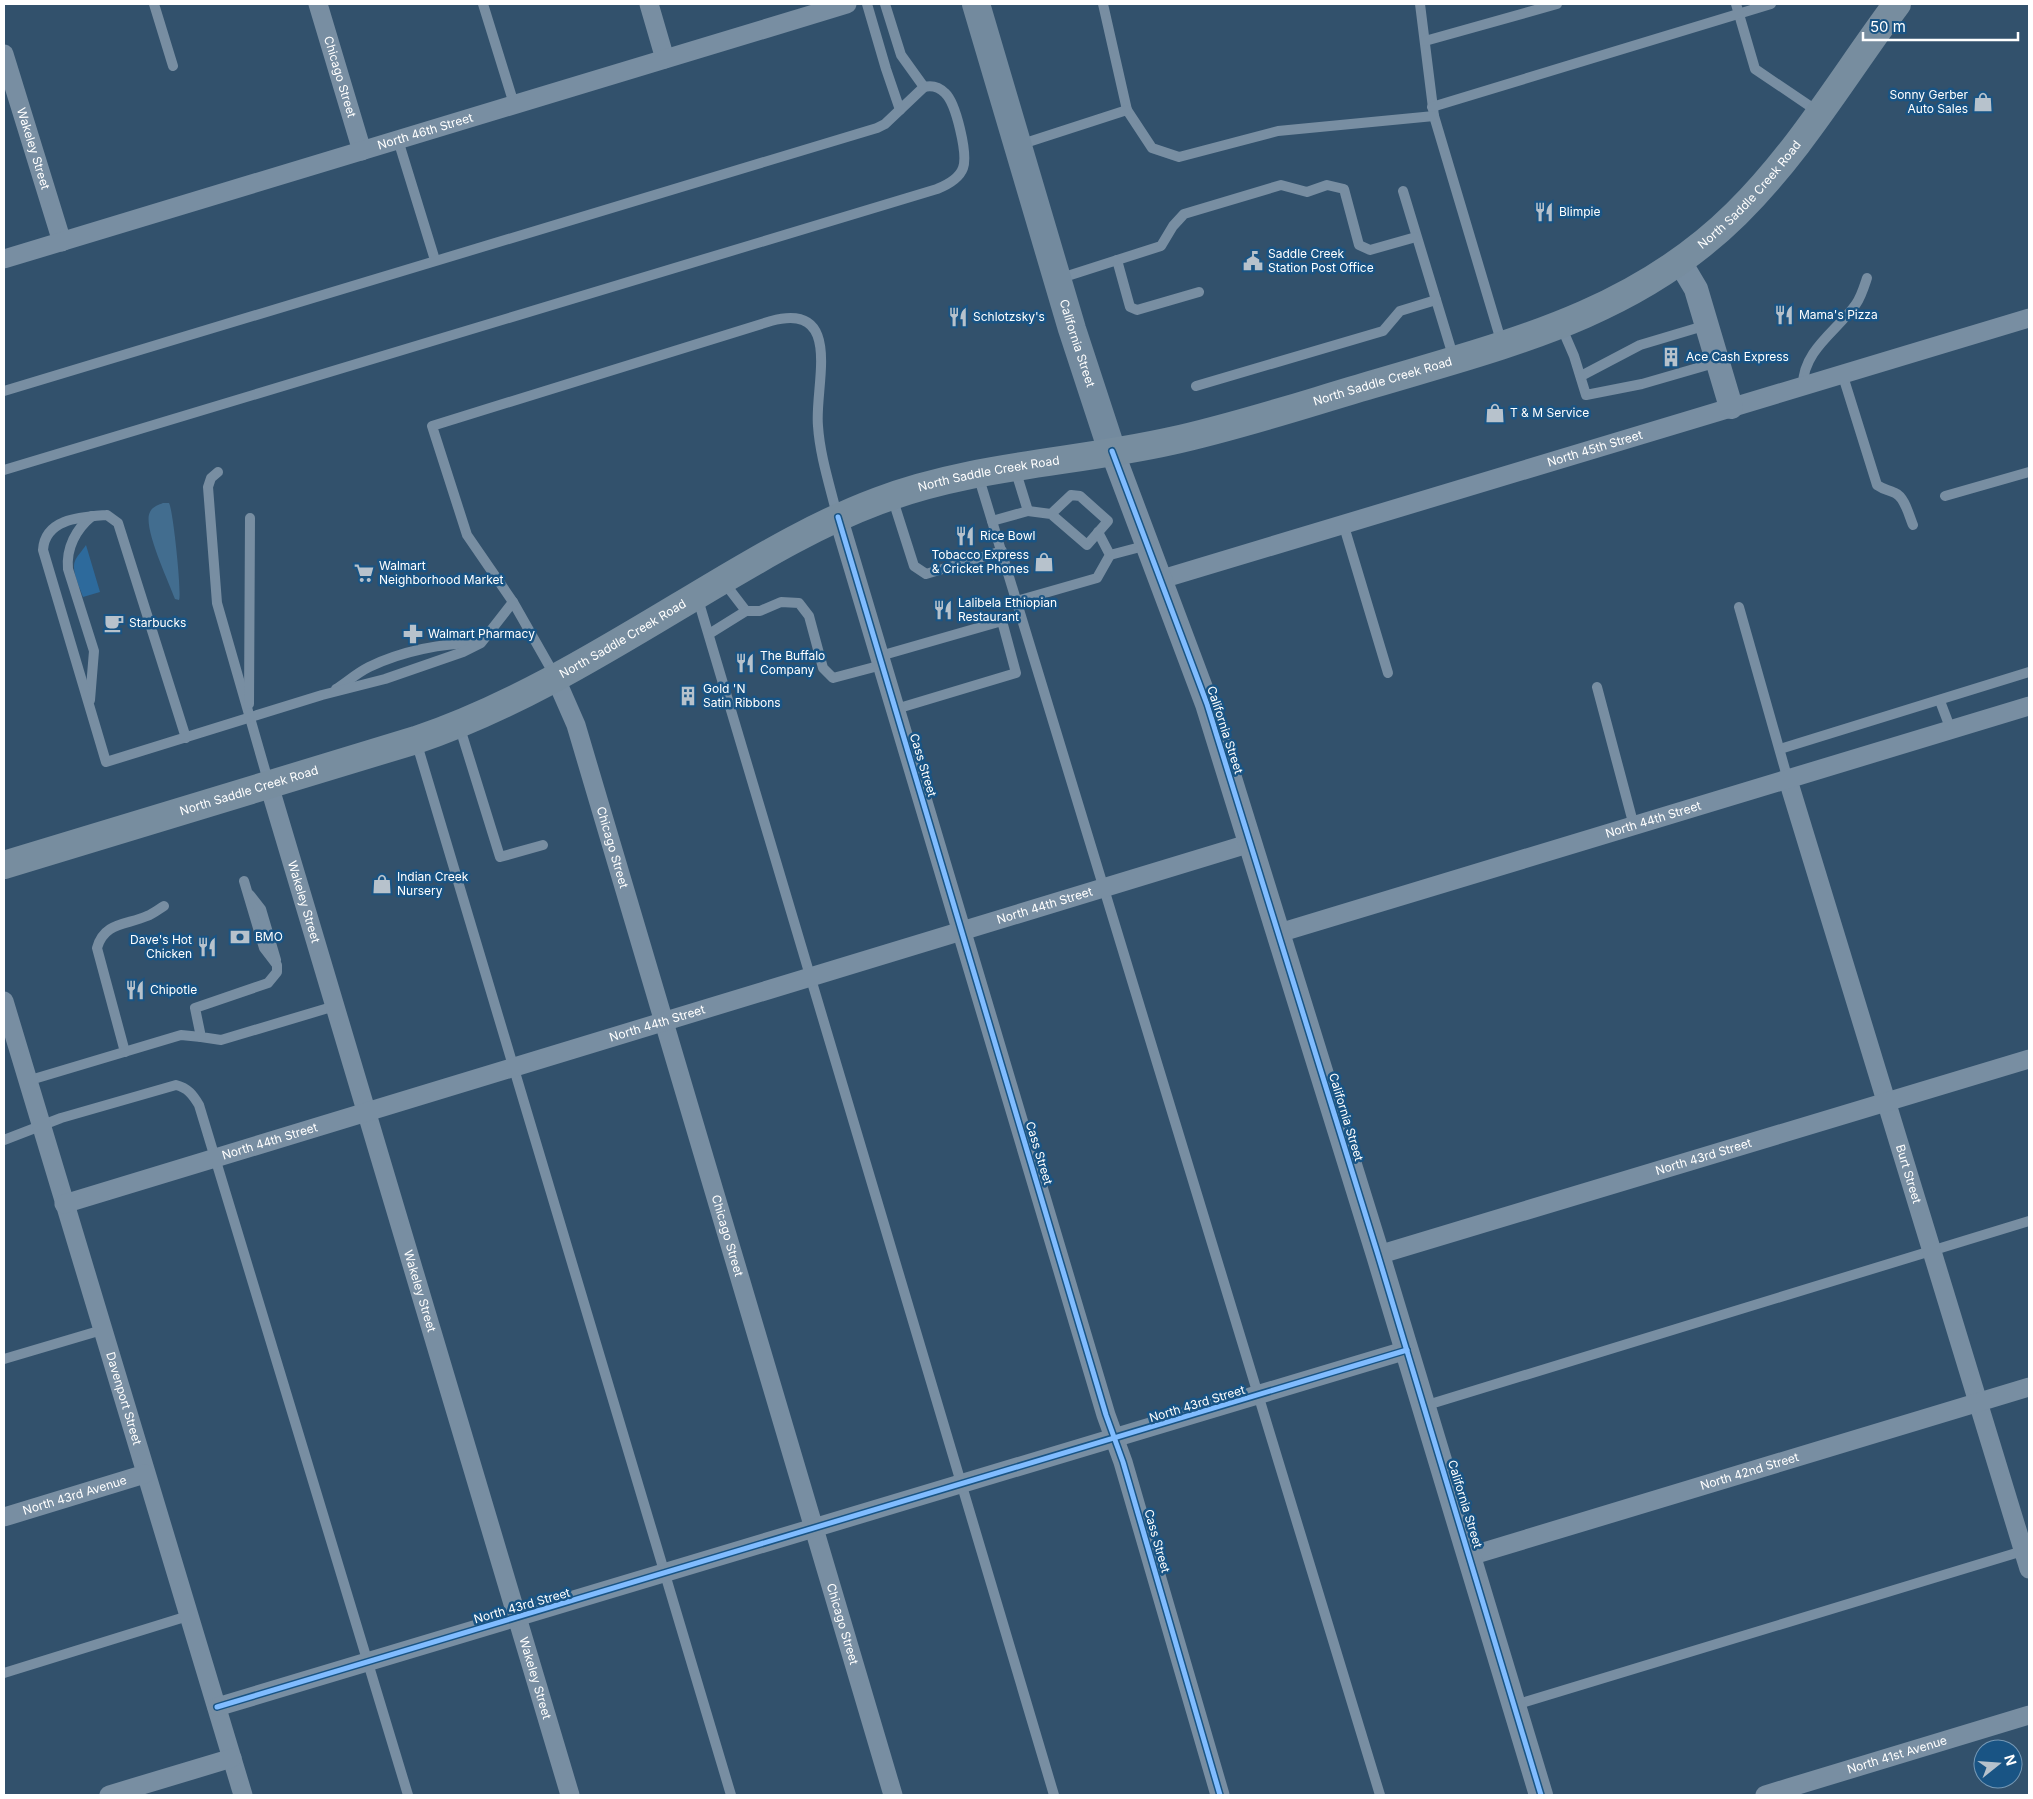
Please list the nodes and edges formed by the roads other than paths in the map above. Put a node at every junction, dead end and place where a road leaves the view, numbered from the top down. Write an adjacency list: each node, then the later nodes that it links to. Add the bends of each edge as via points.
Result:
1 (154, 4): 19 (lane)
2 (318, 4): 28 (street, Chicago Street)
3 (483, 4): 21 (lane)
4 (648, 4): 18 (street)
5 (847, 4): 18 (street, North 46th Street)
6 (867, 4): 22 (lane)
7 (885, 4): 20 (lane, via 901,55)
8 (976, 4): 27 (main road, California Street)
9 (1103, 4): 23 (lane)
10 (1420, 4): 16 (lane)
11 (1558, 4): 16 (lane)
12 (1736, 4): 15 (lane)
13 (1772, 4): 15 (lane)
14 (1897, 4): 25 (main road, North Saddle Creek Road)
15 (1739, 15): 24 (lane); 25 (lane, via 1755,68)
16 (1425, 41): 24 (lane)
17 (4, 54): 31 (street, Wakeley Street)
18 (665, 59): 21 (street, North 46th Street)
19 (173, 66)
20 (924, 87): 22 (lane); 54 (lane, via 937,87 952,101 964,156 964,167 957,178 937,189)
21 (514, 104): 26 (street, North 46th Street)
22 (900, 110): 33 (lane, via 877,128)
23 (1127, 110): 24 (lane, via 1152,148 1179,157 1278,131); 27 (lane)
24 (1433, 112): 43 (lane)
25 (1820, 113): 35 (main road, North Saddle Creek Road, via 1762,187 1714,235)
26 (398, 140): 28 (street, North 46th Street); 33 (lane)
27 (1018, 145): 37 (main road, California Street)
28 (362, 150): 31 (street, North 46th Street)
29 (1403, 191): 30 (lane)
30 (1416, 237): 34 (lane, via 1370,250 1359,245 1344,189 1328,185 1307,192 1281,185 1184,214 1161,246); 39 (lane)
31 (62, 242): 32 (street, North 46th Street)
32 (4, 259)
33 (435, 260): 50 (lane)
34 (1117, 260): 37 (lane); 38 (lane, via 1130,307 1137,310)
35 (1680, 262): 41 (street, via 1696,289); 42 (main road, North Saddle Creek Road, via 1638,288)
36 (1867, 278): 48 (lane, via 1857,302 1808,362)
37 (1057, 279): 52 (main road, California Street)
38 (1199, 292)
39 (1436, 300): 44 (lane); 49 (lane, via 1400,311 1383,331)
40 (2029, 318): 46 (street, North 45th Street)
41 (1707, 325): 45 (street); 47 (lane, via 1640,345)
42 (1560, 326): 43 (main road, North Saddle Creek Road); 47 (lane)
43 (1502, 345): 44 (main road, North Saddle Creek Road)
44 (1454, 360): 52 (main road, North Saddle Creek Road, via 1227,427)
45 (1718, 362): 47 (lane, via 1642,384 1586,395); 51 (street)
46 (1842, 373): 48 (street, North 45th Street); 67 (lane, via 1878,485 1902,499)
47 (1581, 376)
48 (1803, 385): 51 (street, North 45th Street)
49 (1196, 386)
50 (4, 391)
51 (1731, 407): 66 (street, North 45th Street)
52 (1112, 452): 53 (main road, North Saddle Creek Road); 69 (street, California Street)
53 (1014, 465): 56 (main road, North Saddle Creek Road); 60 (lane)
54 (4, 470)
55 (218, 472): 91 (lane, via 208,487 216,594)
56 (977, 472): 58 (main road, North Saddle Creek Road); 65 (lane)
57 (2029, 472): 59 (lane)
58 (892, 496): 64 (main road, North Saddle Creek Road); 70 (lane, via 914,566 926,574)
59 (1945, 496)
60 (1028, 511): 61 (lane); 65 (lane)
61 (1051, 514): 68 (lane, via 1087,545); 68 (lane, via 1071,495 1080,496 1108,521)
62 (92, 516): 88 (lane, via 75,534 67,558 69,574 94,651); 88 (lane, via 66,520 56,526 44,542 43,550); 94 (lane, via 107,516 118,523)
63 (250, 518): 91 (lane)
64 (838, 518): 73 (main road, North Saddle Creek Road); 76 (lane, via 818,426 820,342 811,327 799,319 779,319 432,426 467,535); 81 (street, Cass Street)
65 (992, 521): 70 (lane)
66 (1343, 523): 72 (street, North 45th Street); 83 (lane)
67 (1913, 525)
68 (1098, 532): 71 (lane)
69 (1148, 544): 71 (lane); 72 (street, California Street)
70 (1002, 551): 75 (lane)
71 (1110, 555): 75 (lane, via 1097,578)
72 (1162, 579): 100 (street, California Street)
73 (722, 580): 74 (main road, North Saddle Creek Road); 78 (lane)
74 (697, 595): 79 (lane); 84 (main road, North Saddle Creek Road)
75 (1017, 601): 104 (lane)
76 (513, 602): 80 (lane); 84 (lane)
77 (1739, 607): 96 (lane)
78 (746, 611): 79 (lane); 81 (lane, via 760,612 781,602 799,602 809,616 823,668 833,678)
79 (709, 634): 108 (lane)
80 (481, 643): 86 (lane, via 385,679); 86 (lane, via 437,646 382,662)
81 (881, 660): 90 (street, Cass Street); 90 (lane, via 1002,621 1016,673)
82 (2029, 672): 87 (lane)
83 (1388, 673)
84 (555, 677): 92 (main road, North Saddle Creek Road); 111 (street, Chicago Street, via 573,717)
85 (1597, 687): 99 (lane)
86 (329, 694): 91 (lane)
87 (1940, 701): 93 (lane); 96 (lane)
88 (89, 704): 94 (lane, via 106,762)
89 (2029, 706): 93 (street, North 44th Street)
90 (896, 709): 106 (street, Cass Street)
91 (249, 718): 94 (lane); 98 (lane)
92 (459, 724): 95 (main road, North Saddle Creek Road); 101 (lane, via 500,857)
93 (1951, 730): 97 (street, North 44th Street)
94 (186, 738)
95 (416, 740): 98 (main road, North Saddle Creek Road); 115 (lane)
96 (1780, 749): 97 (lane)
97 (1788, 780): 99 (street, North 44th Street); 117 (street, Burt Street)
98 (269, 785): 102 (main road, North Saddle Creek Road); 110 (street, Wakeley Street)
99 (1634, 826): 107 (street, North 44th Street)
100 (1251, 843): 104 (street, North 44th Street); 107 (street, California Street)
101 (543, 845)
102 (4, 865)
103 (244, 880): 112 (lane, via 264,948 277,965 277,972 268,982 194,1008)
104 (1105, 888): 106 (street, North 44th Street); 130 (lane)
105 (164, 906): 113 (lane, via 149,916 109,928 102,934 96,948)
106 (962, 932): 108 (street, North 44th Street); 133 (street, Cass Street)
107 (1279, 933): 125 (street, California Street)
108 (812, 977): 111 (street, North 44th Street); 135 (lane)
109 (4, 1001): 116 (street, Davenport Street)
110 (335, 1006): 112 (lane, via 221,1040); 118 (street, Wakeley Street)
111 (664, 1022): 115 (street, North 44th Street); 137 (street, Chicago Street)
112 (201, 1037): 113 (lane, via 181,1036)
113 (125, 1052): 116 (lane)
114 (2029, 1059): 117 (street, North 43rd Street)
115 (514, 1068): 118 (street, North 44th Street); 141 (lane)
116 (27, 1081): 119 (street, Davenport Street)
117 (1887, 1102): 124 (street, Burt Street); 125 (street, North 43rd Street)
118 (367, 1111): 121 (street, North 44th Street); 143 (street, Wakeley Street)
119 (41, 1126): 120 (lane); 121 (lane, via 176,1085 192,1094 199,1105); 122 (street, Davenport Street)
120 (4, 1140)
121 (216, 1157): 122 (street, North 44th Street); 144 (lane)
122 (64, 1204): 126 (street, Davenport Street)
123 (2029, 1221): 124 (lane)
124 (1933, 1251): 131 (street, Burt Street); 132 (lane)
125 (1378, 1255): 127 (street, California Street)
126 (102, 1330): 128 (lane); 134 (street, Davenport Street)
127 (1407, 1350): 130 (street, North 43rd Street); 132 (street, California Street)
128 (4, 1359)
129 (2029, 1387): 131 (street, North 42nd Street)
130 (1259, 1395): 133 (street, North 43rd Street); 158 (lane)
131 (1979, 1402): 138 (street, Burt Street); 139 (street, North 42nd Street)
132 (1424, 1406): 139 (street, California Street)
133 (1115, 1439): 135 (street, North 43rd Street); 157 (street, Cass Street)
134 (145, 1474): 136 (street, North 43rd Avenue); 142 (street, Davenport Street)
135 (962, 1485): 137 (street, North 43rd Street); 156 (lane)
136 (4, 1517)
137 (815, 1530): 141 (street, North 43rd Street); 155 (street, Chicago Street)
138 (2026, 1550): 140 (street, Burt Street); 146 (lane)
139 (1470, 1556): 146 (street, California Street)
140 (2029, 1569)
141 (664, 1575): 143 (street, North 43rd Street); 154 (lane)
142 (188, 1616): 145 (lane); 147 (street, Davenport Street)
143 (517, 1618): 144 (street, North 43rd Street); 153 (street, Wakeley Street)
144 (369, 1662): 147 (street, North 43rd Street); 152 (lane)
145 (4, 1672)
146 (1515, 1705): 159 (street, California Street)
147 (217, 1707): 149 (street, Davenport Street)
148 (2029, 1715): 160 (street, North 41st Avenue)
149 (232, 1758): 150 (street); 151 (street, Davenport Street)
150 (109, 1795)
151 (243, 1795)
152 (408, 1795)
153 (570, 1795)
154 (731, 1795)
155 (893, 1795)
156 (1054, 1795)
157 (1220, 1795)
158 (1380, 1795)
159 (1541, 1795)
160 (1765, 1795)

